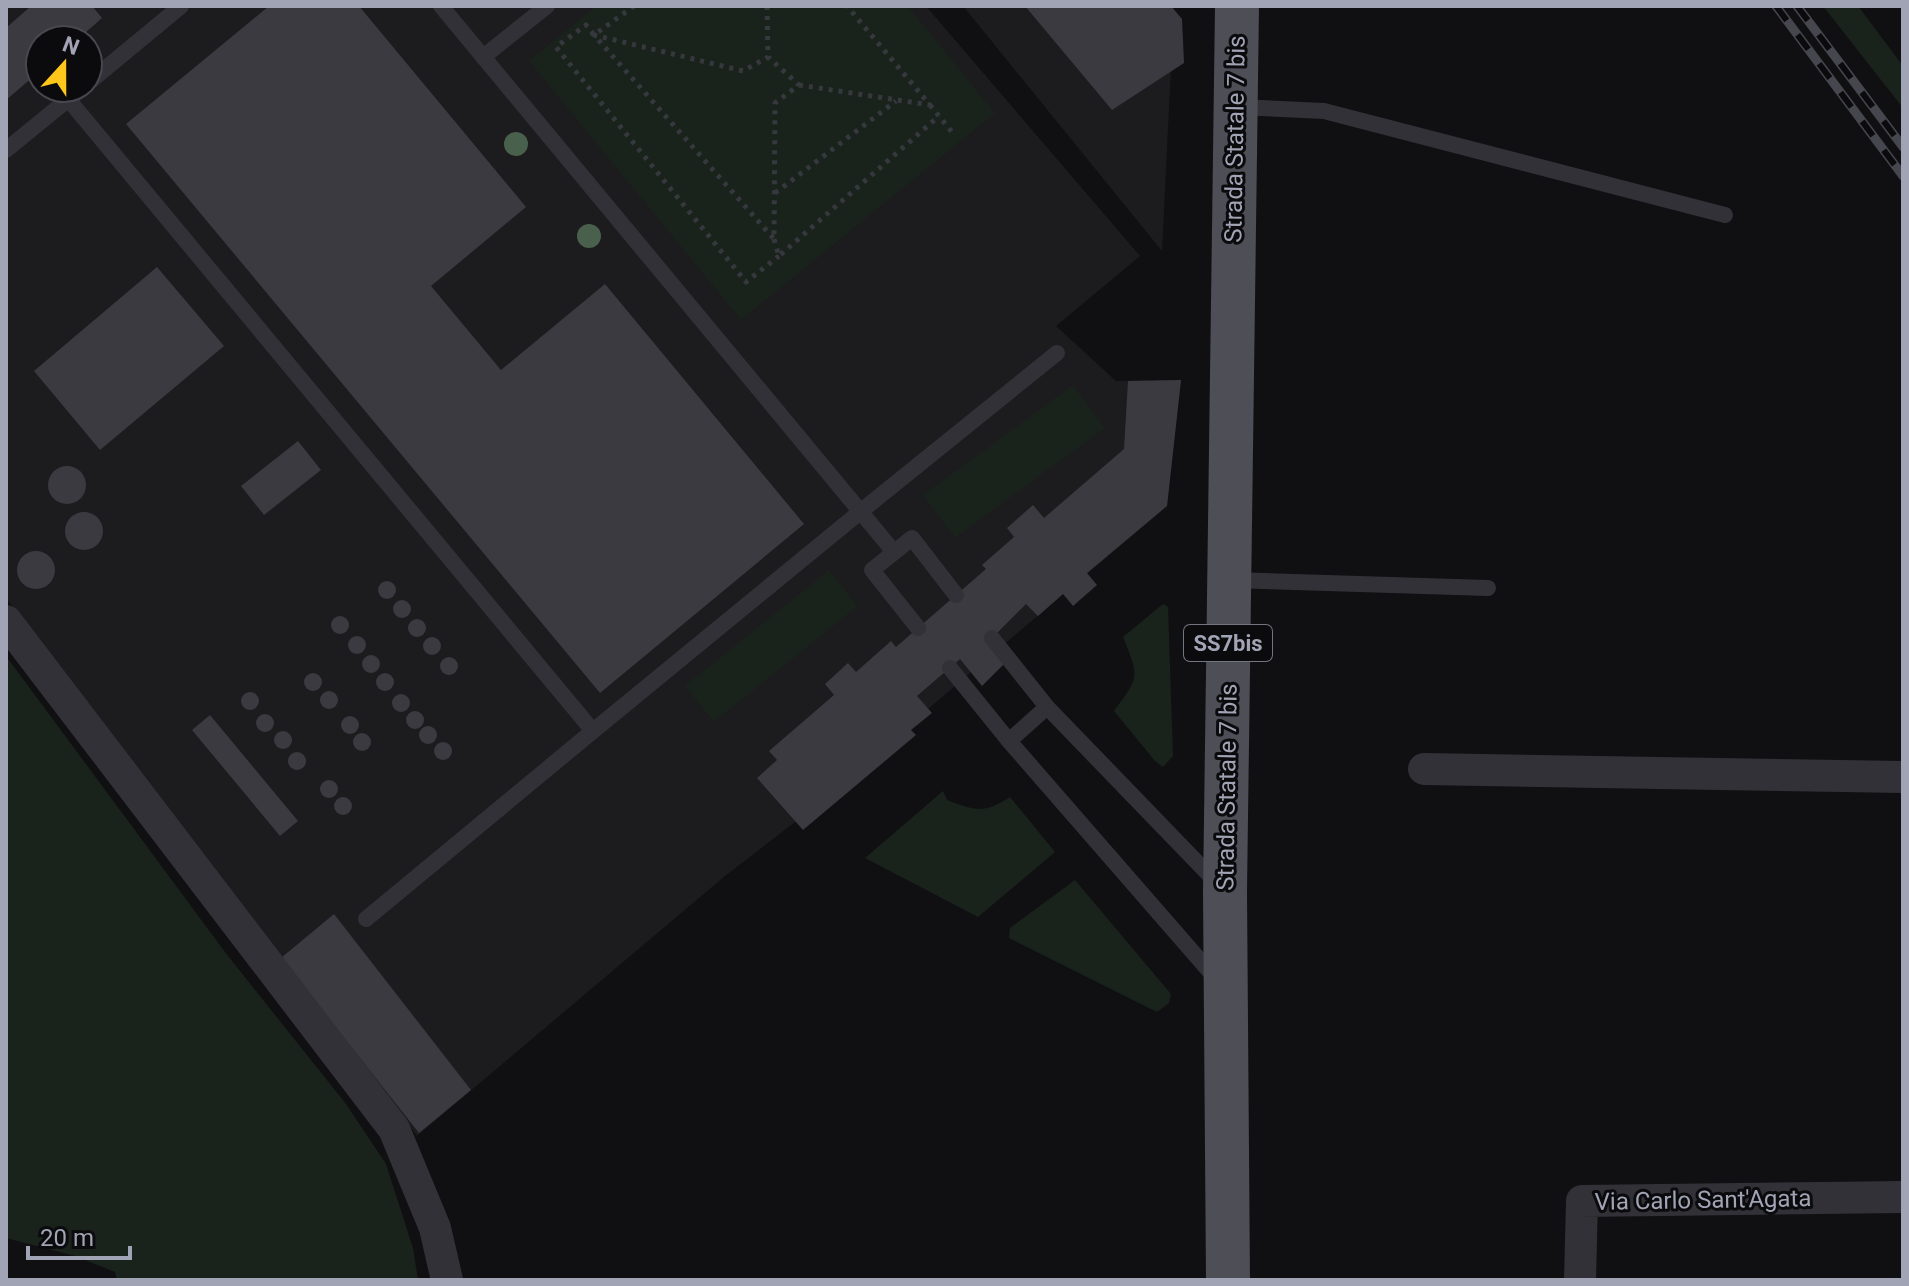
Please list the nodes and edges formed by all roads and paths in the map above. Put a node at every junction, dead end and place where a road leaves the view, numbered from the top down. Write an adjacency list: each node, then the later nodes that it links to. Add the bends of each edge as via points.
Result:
1 (181, 6): 11 (lane)
2 (441, 6): 9 (lane)
3 (547, 6): 9 (lane)
4 (634, 6): 8 (path)
5 (767, 6): 10 (path)
6 (847, 6): 16 (path)
7 (1237, 6): 17 (main road, Strada Statale 7 bis / SS7bis)
8 (594, 35): 10 (path, via 743,71); 23 (path); 24 (path, via 586,25 556,47 746,282)
9 (483, 57): 26 (lane)
10 (768, 57): 12 (path)
11 (104, 70)
12 (799, 85): 13 (path); 21 (path, via 775,103)
13 (897, 100): 16 (path); 21 (path)
14 (62, 104): 20 (lane)
15 (72, 104): 36 (lane)
16 (930, 105): 18 (path)
17 (1235, 107): 22 (lane, via 1324,111); 28 (main road, Strada Statale 7 bis / SS7bis)
18 (939, 116): 19 (path); 24 (path)
19 (952, 132)
20 (6, 150)
21 (775, 193): 23 (path)
22 (1725, 215)
23 (774, 239): 24 (path)
24 (779, 256)
25 (1057, 353): 26 (lane)
26 (860, 512): 27 (lane); 36 (lane)
27 (894, 552): 30 (lane, via 912,538); 32 (lane, via 872,570)
28 (1229, 580): 29 (lane); 40 (main road, Strada Statale 7 bis / SS7bis)
29 (1488, 588)
30 (956, 595)
31 (6, 621): 44 (street, via 394,1129 435,1228)
32 (918, 628)
33 (992, 638): 35 (lane)
34 (950, 668): 37 (lane)
35 (1047, 707): 37 (lane); 40 (lane)
36 (593, 731): 41 (lane)
37 (1009, 741): 42 (lane)
38 (1424, 769): 39 (street)
39 (1903, 777)
40 (1225, 892): 42 (main road, Strada Statale 7 bis / SS7bis)
41 (366, 919)
42 (1227, 991): 45 (main road, Strada Statale 7 bis / SS7bis)
43 (1903, 1197): 46 (street, Via Carlo Sant'Agata, via 1582,1201)
44 (447, 1280)
45 (1228, 1280)
46 (1580, 1280)

